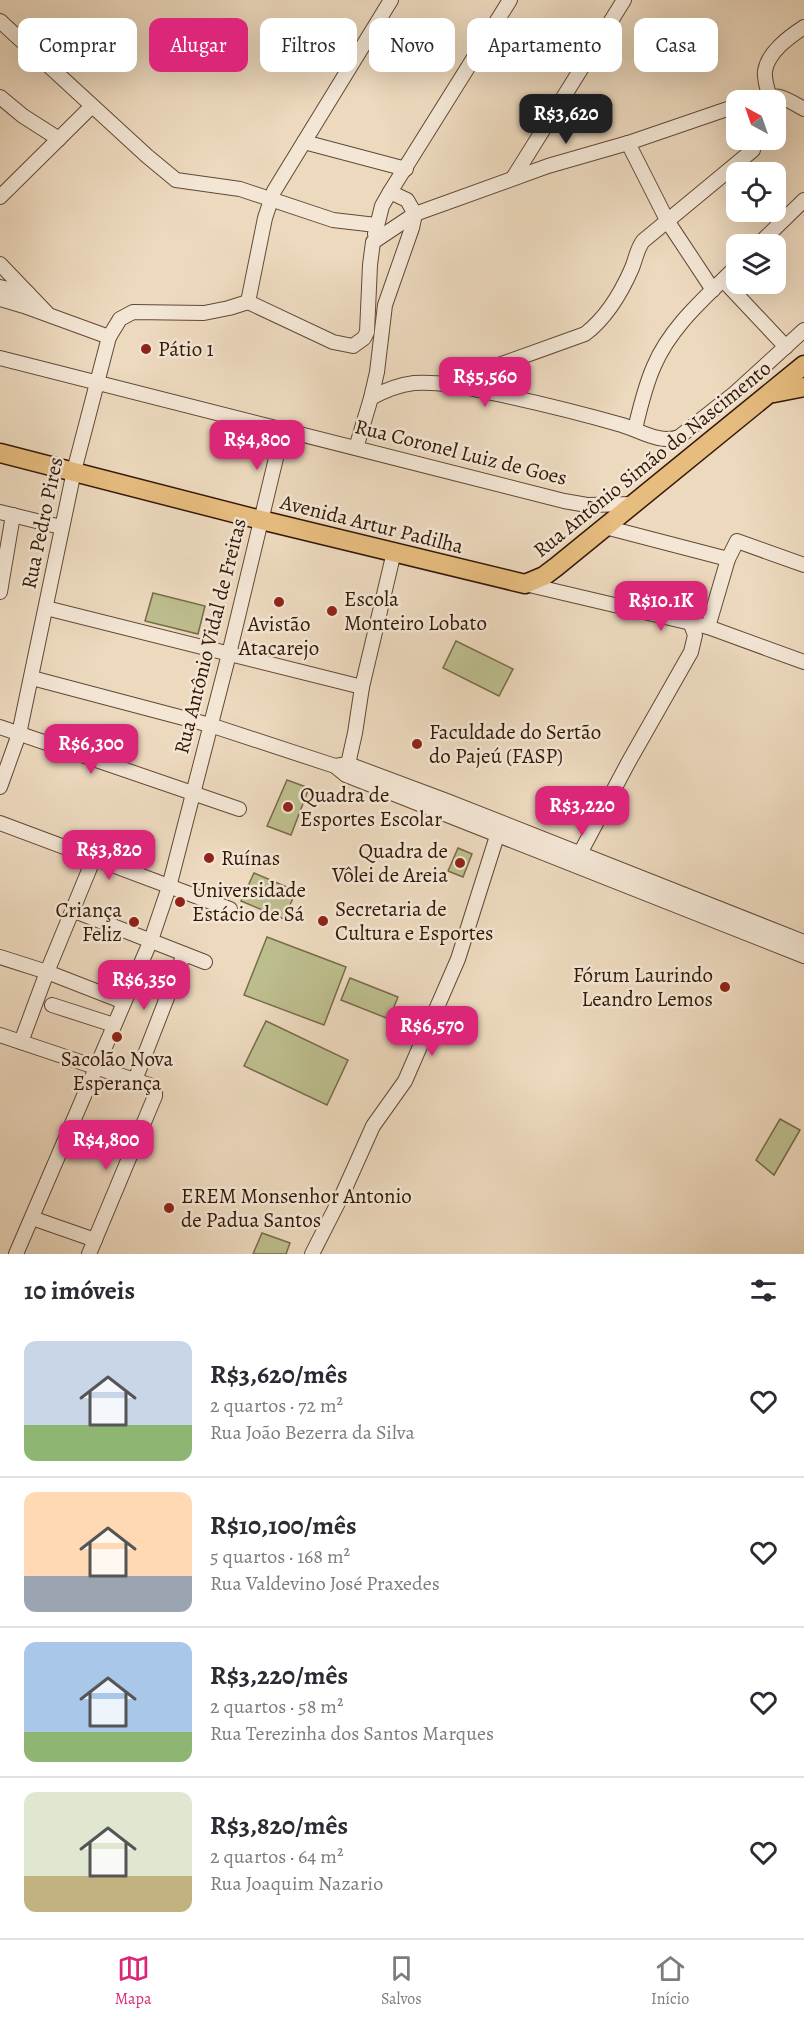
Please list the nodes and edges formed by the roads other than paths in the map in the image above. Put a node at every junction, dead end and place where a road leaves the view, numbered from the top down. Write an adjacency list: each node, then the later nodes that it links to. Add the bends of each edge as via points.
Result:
1 (391, 0): 13 (street)
2 (510, 0): 18 (street)
3 (624, 0): 15 (street)
4 (0, 21): 9 (street)
5 (804, 27): 6 (street, via 777,49 768,62)
6 (768, 90)
7 (0, 98): 12 (street)
8 (786, 99): 11 (street)
9 (92, 106): 12 (street); 22 (street, via 176,180 240,189)
10 (726, 109): 14 (street)
11 (804, 110)
12 (59, 139): 21 (street)
13 (304, 142): 18 (street); 22 (street)
14 (628, 143): 17 (street); 25 (street)
15 (532, 149): 17 (street); 19 (street)
16 (753, 150): 25 (street)
17 (548, 166): 19 (street)
18 (406, 169): 20 (street)
19 (513, 178): 24 (street)
20 (390, 192): 24 (street, via 407,200); 26 (street)
21 (0, 198)
22 (272, 199): 26 (street, via 333,220); 35 (street)
23 (804, 200): 27 (street)
24 (415, 214): 28 (street); 46 (street, via 385,305)
25 (668, 222): 31 (street); 43 (street, via 639,246 625,282 602,318 585,334)
26 (376, 225): 28 (street)
27 (769, 234)
28 (374, 242): 35 (street, via 369,324 364,338 353,346 333,342)
29 (0, 264): 33 (street)
30 (726, 277): 31 (street)
31 (718, 285): 39 (street); 48 (street, via 668,340)
32 (0, 287): 33 (street)
33 (28, 293): 36 (street)
34 (0, 299): 36 (street)
35 (248, 302): 38 (street, via 204,313 136,312 120,319)
36 (50, 317): 38 (street)
37 (804, 330): 39 (street)
38 (109, 337): 42 (street, Rua Pedro Pires)
39 (786, 347): 48 (street, via 679,437 664,440)
40 (0, 358): 42 (street, Rua Coronel Luiz de Goes)
41 (804, 365): 45 (main road, Rua Antônio Simão do Nascimento)
42 (97, 382): 47 (street, Rua Coronel Luiz de Goes); 51 (street, Rua Pedro Pires)
43 (452, 384): 46 (street, via 413,383); 48 (street, via 556,406)
44 (804, 387): 45 (main road)
45 (767, 395): 52 (main road, Rua Antônio Simão do Nascimento)
46 (371, 398): 49 (street)
47 (283, 429): 49 (street, Rua Coronel Luiz de Goes); 54 (street, Rua Antônio Vidal de Freitas)
48 (634, 429)
49 (356, 448): 52 (street, Rua Coronel Luiz de Goes, via 564,501)
50 (0, 453): 51 (main road, Avenida Artur Padilha)
51 (74, 471): 54 (main road, Avenida Artur Padilha); 55 (street, Rua Pedro Pires)
52 (633, 504): 56 (main road, Rua Antônio Simão do Nascimento)
53 (7, 514): 55 (street); 61 (street)
54 (261, 520): 57 (main road, Avenida Artur Padilha); 65 (street, Rua Antônio Vidal de Freitas)
55 (61, 527): 62 (street, Rua Pedro Pires)
56 (605, 527): 58 (street); 60 (main road, Rua Antônio Simão do Nascimento, via 544,576)
57 (394, 552): 60 (main road, Avenida Artur Padilha); 68 (street)
58 (728, 559): 59 (street, via 735,543 740,541); 64 (street)
59 (804, 565)
60 (525, 584): 63 (street)
61 (0, 592)
62 (46, 608): 65 (street); 67 (street, Rua Pedro Pires)
63 (690, 622): 64 (street); 79 (street, via 695,636 691,652)
64 (708, 627): 66 (street)
65 (229, 654): 68 (street); 69 (street, Rua Antônio Vidal de Freitas)
66 (804, 662)
67 (32, 678): 69 (street); 71 (street, Rua Pedro Pires)
68 (362, 687): 72 (street)
69 (210, 725): 72 (street); 74 (street, Rua Antônio Vidal de Freitas)
70 (0, 727): 71 (street)
71 (19, 734): 73 (street, Rua Pedro Pires); 74 (street)
72 (343, 768): 77 (street); 79 (street)
73 (0, 787)
74 (193, 792): 75 (street); 80 (street, Rua Antônio Vidal de Freitas)
75 (239, 809)
76 (0, 823): 78 (street)
77 (497, 836): 79 (street); 101 (street, via 458,958 405,1081 373,1126)
78 (94, 858): 80 (street); 82 (street)
79 (577, 859): 84 (street); 86 (street)
80 (169, 887): 81 (street); 83 (street, Rua Antônio Vidal de Freitas)
81 (230, 909)
82 (72, 910): 83 (street); 89 (street)
83 (151, 940): 85 (street); 90 (street, Rua Antônio Vidal de Freitas)
84 (804, 942)
85 (184, 954): 88 (street); 96 (street)
86 (804, 956)
87 (0, 957): 89 (street)
88 (205, 962)
89 (47, 972): 90 (street); 94 (street)
90 (124, 1002): 92 (street, Rua Antônio Vidal de Freitas)
91 (52, 1005): 92 (street)
92 (114, 1025): 95 (street, Rua Antônio Vidal de Freitas)
93 (0, 1035): 94 (street)
94 (21, 1042): 95 (street)
95 (96, 1067): 96 (street); 97 (street, Rua Antônio Vidal de Freitas)
96 (135, 1080): 98 (street, via 152,1086 155,1096)
97 (32, 1218): 98 (street); 99 (street, Rua Antônio Vidal de Freitas)
98 (95, 1240): 100 (street)
99 (16, 1254)
100 (90, 1254)
101 (312, 1254)

